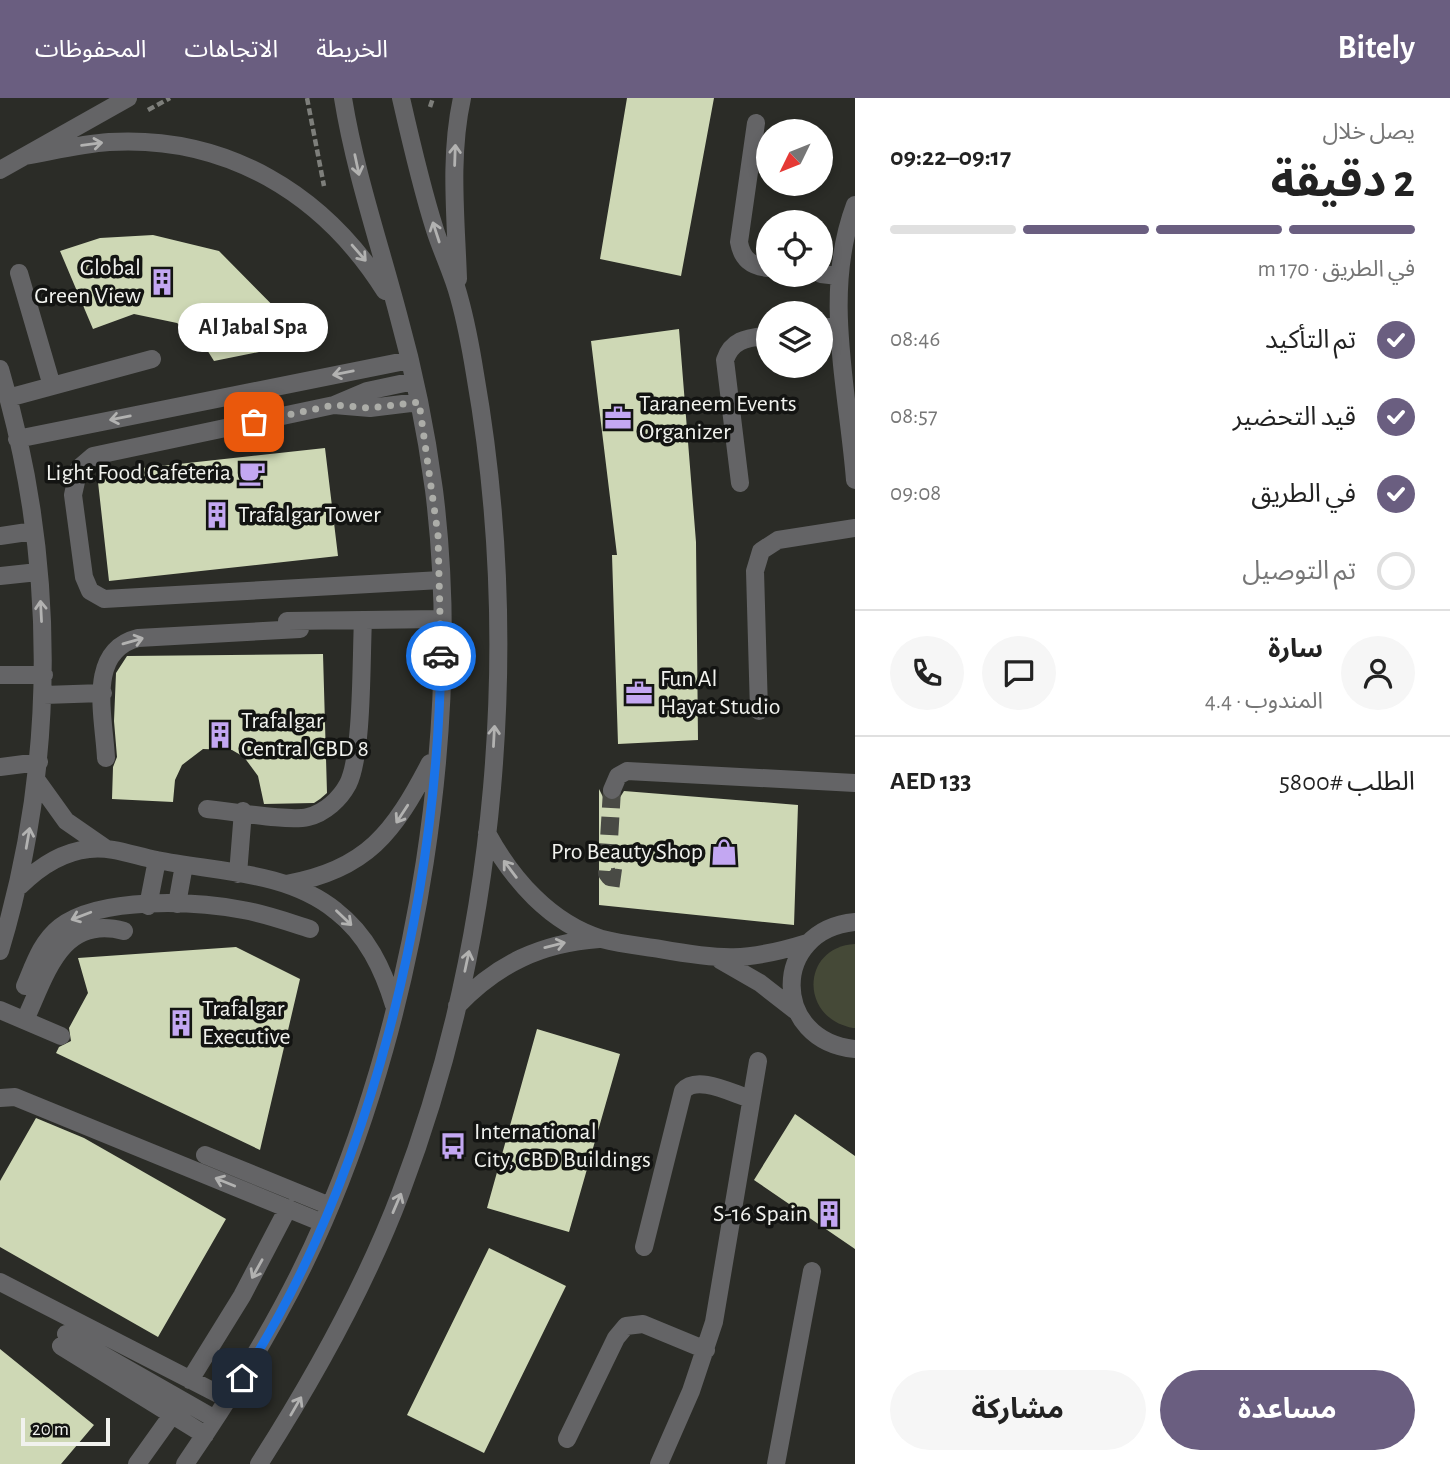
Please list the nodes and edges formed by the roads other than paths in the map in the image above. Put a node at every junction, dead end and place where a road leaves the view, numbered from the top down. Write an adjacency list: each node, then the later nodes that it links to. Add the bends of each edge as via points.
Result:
1 (128, 98): 6 (street)
2 (343, 98): 14 (street, one-way to 14, via 361,184)
3 (401, 98): 13 (street, one-way to 3, via 420,177)
4 (463, 98): 13 (street, one-way to 4, via 454,181)
5 (756, 123): 9 (street, via 739,242 745,259)
6 (25, 156): 7 (street); 14 (street, one-way to 14, via 139,142 198,150 255,170 306,200 329,220 366,260)
7 (0, 170)
8 (855, 205): 10 (street)
9 (756, 266)
10 (833, 268)
11 (19, 273): 22 (street)
12 (832, 287): 15 (street)
13 (459, 296): 54 (street, one-way to 13, via 497,682 495,540 487,449)
14 (398, 312): 19 (street)
15 (839, 326): 16 (street); 28 (street)
16 (833, 327)
17 (756, 337): 29 (street, via 733,345 725,360)
18 (152, 359): 22 (street)
19 (410, 360): 21 (street); 26 (street, one-way to 26)
20 (0, 369): 23 (street)
21 (414, 381): 24 (street); 25 (street, via 367,391)
22 (52, 386): 23 (street)
23 (8, 398): 26 (street)
24 (419, 402): 25 (street, via 369,408); 35 (street, via 434,490)
25 (334, 405): 35 (street, via 85,461 72,485 86,585 97,596 112,599)
26 (18, 444): 27 (street); 31 (street)
27 (0, 451)
28 (855, 480)
29 (740, 483)
30 (855, 528): 44 (street, via 778,540 761,551 755,571)
31 (34, 531): 32 (street); 33 (street)
32 (0, 536)
33 (38, 572): 34 (street); 41 (street, one-way to 33)
34 (0, 576)
35 (441, 580): 36 (street)
36 (442, 619): 37 (street); 45 (street)
37 (363, 620): 38 (street); 53 (street, via 355,757 348,784 331,804 310,817)
38 (210, 623)
39 (300, 629): 42 (street, one-way to 39, via 109,655 127,640)
40 (0, 675): 41 (street)
41 (44, 675): 43 (street)
42 (103, 693): 43 (street); 46 (street)
43 (44, 695): 47 (street)
44 (759, 711)
45 (435, 754): 59 (street, one-way to 59, via 398,821 381,841 337,871); 71 (street, via 420,883)
46 (106, 758)
47 (39, 762): 48 (street); 49 (street)
48 (0, 767)
49 (38, 782): 55 (street, via 66,821); 60 (street, one-way to 49)
50 (855, 783): 51 (street, via 632,771 618,776)
51 (612, 790)
52 (207, 808): 53 (street)
53 (243, 811): 58 (street)
54 (487, 833): 66 (street, one-way to 54, via 561,918 526,889); 72 (street, one-way to 54)
55 (105, 848): 56 (street); 60 (street, via 58,858 43,865)
56 (157, 860): 57 (street); 62 (street)
57 (184, 865): 58 (street); 61 (street)
58 (238, 874): 59 (street)
59 (286, 884): 71 (street, one-way to 71, via 337,911 357,931 374,955)
60 (20, 887): 68 (street)
61 (177, 904): 62 (street); 64 (street, via 245,910)
62 (148, 906): 70 (street, one-way to 70, via 90,913 59,928 38,955)
63 (855, 922): 67 (street, via 821,931)
64 (310, 929)
65 (124, 931): 75 (street, via 88,930 67,942)
66 (602, 939): 69 (street); 72 (street, one-way to 66, via 498,969 522,956 548,946)
67 (807, 943): 69 (street, via 764,955); 74 (street, via 791,976)
68 (0, 951)
69 (720, 960): 74 (street)
70 (25, 986)
71 (394, 1006): 83 (street, via 374,1085)
72 (457, 1006): 95 (street, one-way to 72, via 322,1360 376,1251 421,1136)
73 (0, 1010): 75 (street)
74 (796, 1011): 77 (street, via 821,1040)
75 (25, 1020): 76 (street)
76 (61, 1036)
77 (855, 1049)
78 (758, 1061): 80 (street)
79 (0, 1098): 82 (street, one-way to 79, via 15,1097)
80 (751, 1099): 84 (street, via 700,1083 683,1091); 87 (street, via 722,1287)
81 (205, 1155): 83 (street)
82 (288, 1208): 83 (street); 88 (street, one-way to 88, via 242,1296)
83 (327, 1214): 89 (street, via 281,1310)
84 (645, 1247)
85 (812, 1271): 97 (street)
86 (0, 1282): 88 (street)
87 (706, 1350): 92 (street, via 643,1324 626,1326); 96 (street)
88 (190, 1380): 89 (street)
89 (222, 1409): 90 (street, via 66,1335); 91 (street)
90 (172, 1415): 91 (street); 93 (street)
91 (205, 1435): 94 (street)
92 (567, 1439)
93 (136, 1464)
94 (185, 1464)
95 (259, 1464)
96 (659, 1464)
97 (776, 1464)

